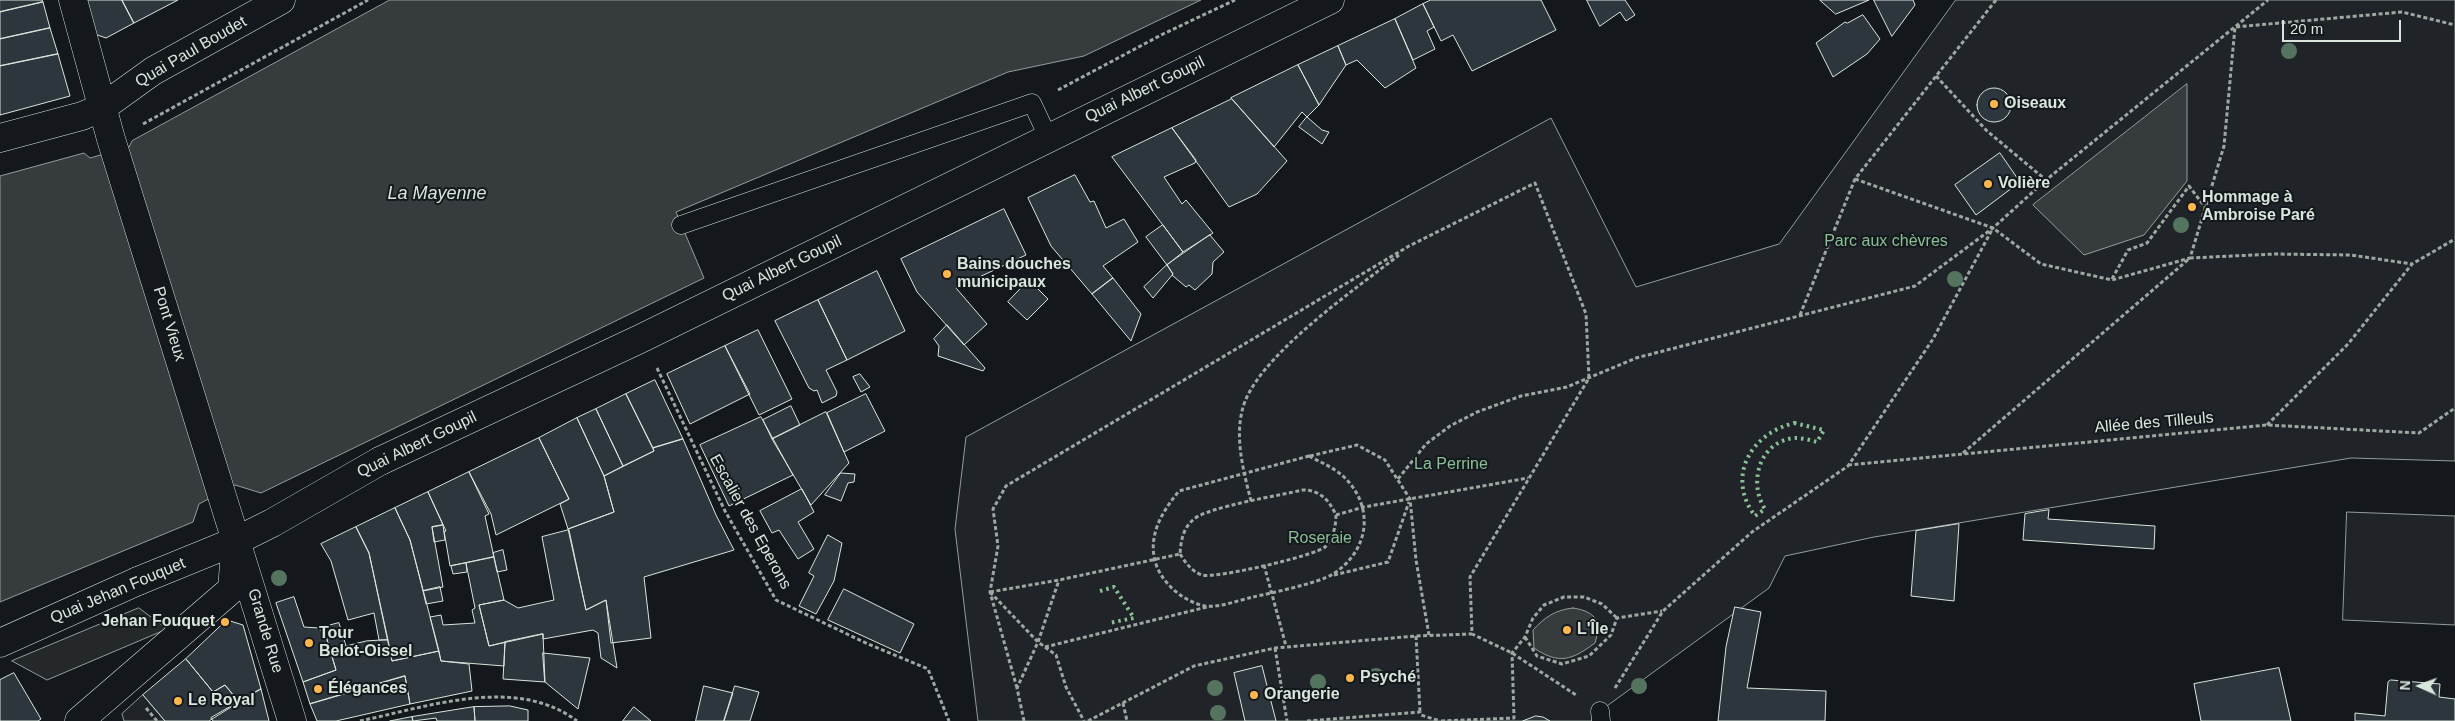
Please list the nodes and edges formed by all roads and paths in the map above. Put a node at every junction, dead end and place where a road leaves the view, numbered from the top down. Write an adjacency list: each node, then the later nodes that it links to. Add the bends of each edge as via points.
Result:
1 (73, 0): 12 (street, Pont Vieux)
2 (281, 0): 12 (street, Quai Paul Boudet, via 153,70)
3 (368, 0): 15 (path)
4 (1235, 0): 11 (path)
5 (1330, 0): 13 (street, Quai Albert Goupil)
6 (1996, 0): 10 (path)
7 (2268, 0): 9 (path)
8 (2455, 25): 9 (path, via 2402,12)
9 (2235, 27): 17 (path); 18 (path, via 2224,146)
10 (1936, 76): 16 (path); 17 (path, via 1987,131)
11 (1032, 103): 13 (lane); 19 (lane)
12 (103, 107): 14 (street, Quai Paul Boudet, via 82,116); 15 (street, Pont Vieux)
13 (1048, 137): 27 (street, Quai Albert Goupil)
14 (0, 138)
15 (111, 139): 41 (street, Pont Vieux)
16 (1855, 179): 20 (path); 26 (path)
17 (2046, 180): 20 (path)
18 (2206, 207): 23 (path); 25 (path, via 2189,186 2147,243 2128,250)
19 (681, 225)
20 (1993, 228): 25 (path, via 2041,264); 26 (path, via 1915,286); 33 (path, via 1933,339)
21 (2455, 240): 24 (path)
22 (1409, 246): 28 (path, via 1535,183 1586,314); 34 (path, via 1285,347 1258,377 1241,412 1240,444); 47 (path, via 1006,486 993,509 998,546)
23 (2190, 258): 24 (path, via 2351,255); 25 (path); 31 (path)
24 (2412, 264): 30 (path, via 2348,344)
25 (2112, 280)
26 (1800, 315): 28 (path, via 1636,358)
27 (642, 338): 41 (street, Quai Albert Goupil, via 380,461); 73 (path, Escalier des Eperons, via 725,511 776,600 928,668)
28 (1589, 378): 35 (path); 36 (path, via 1566,387 1521,396 1450,426 1426,444)
29 (2455, 408): 30 (path, Allée des Tilleuls, via 2419,433)
30 (2267, 425): 31 (path, Allée des Tilleuls)
31 (1963, 453): 33 (path, Allée des Tilleuls)
32 (1309, 456): 34 (path); 36 (path, via 1357,445 1385,460); 39 (path, via 1346,478)
33 (1848, 466): 50 (path, via 1752,532)
34 (1244, 474): 38 (path); 43 (path, via 1179,491 1154,532 1152,546)
35 (1528, 478): 37 (path); 52 (path, via 1470,577)
36 (1398, 479): 37 (path)
37 (1410, 500): 39 (path); 45 (path, via 1388,562); 53 (path)
38 (1252, 502): 40 (path, via 1311,490 1326,499); 42 (path, via 1201,514 1182,536)
39 (1364, 507): 40 (path); 45 (path, via 1365,520 1358,549 1347,564)
40 (1336, 515): 44 (path, via 1336,525 1327,546 1317,552)
41 (236, 541): 57 (street, Quai Jehan Fouquet); 68 (street, via 232,589); 70 (street, Grande Rue)
42 (1180, 554): 43 (path); 44 (path, via 1194,571 1212,577)
43 (1155, 559): 46 (path); 49 (path, via 1168,585 1195,603)
44 (1264, 565): 48 (path)
45 (1332, 575): 48 (path)
46 (1059, 580): 47 (path); 56 (path)
47 (990, 592): 56 (path); 62 (path)
48 (1271, 593): 49 (path); 58 (path)
49 (1207, 606): 59 (path)
50 (1663, 611): 51 (path); 66 (path)
51 (1617, 618): 55 (path, via 1602,604 1584,597 1564,597 1544,605 1533,618); 55 (path, via 1611,635 1589,656 1562,664 1537,656)
52 (1472, 634): 53 (path); 61 (path)
53 (1429, 635): 54 (path)
54 (1416, 636): 58 (path); 65 (path)
55 (1525, 637): 61 (path)
56 (1038, 642): 59 (path); 62 (path)
57 (0, 643)
58 (1286, 646): 60 (path)
59 (1045, 647): 75 (path, via 1056,655 1066,687)
60 (1276, 648): 63 (path, via 1194,666); 78 (path)
61 (1512, 653): 66 (path); 80 (path, via 1514,718)
62 (1017, 688): 74 (path)
63 (1123, 703): 76 (path); 77 (path)
64 (142, 711): 69 (path, via 146,707)
65 (1420, 712): 67 (path); 80 (path, via 1421,716)
66 (1600, 716)
67 (1359, 719): 79 (path)
68 (79, 721)
69 (157, 721)
70 (292, 721)
71 (360, 721): 72 (path, via 486,697 527,700 567,713)
72 (577, 721)
73 (949, 721)
74 (1024, 721)
75 (1084, 721)
76 (1088, 721)
77 (1127, 721)
78 (1287, 721)
79 (1307, 721)
80 (1440, 721)

